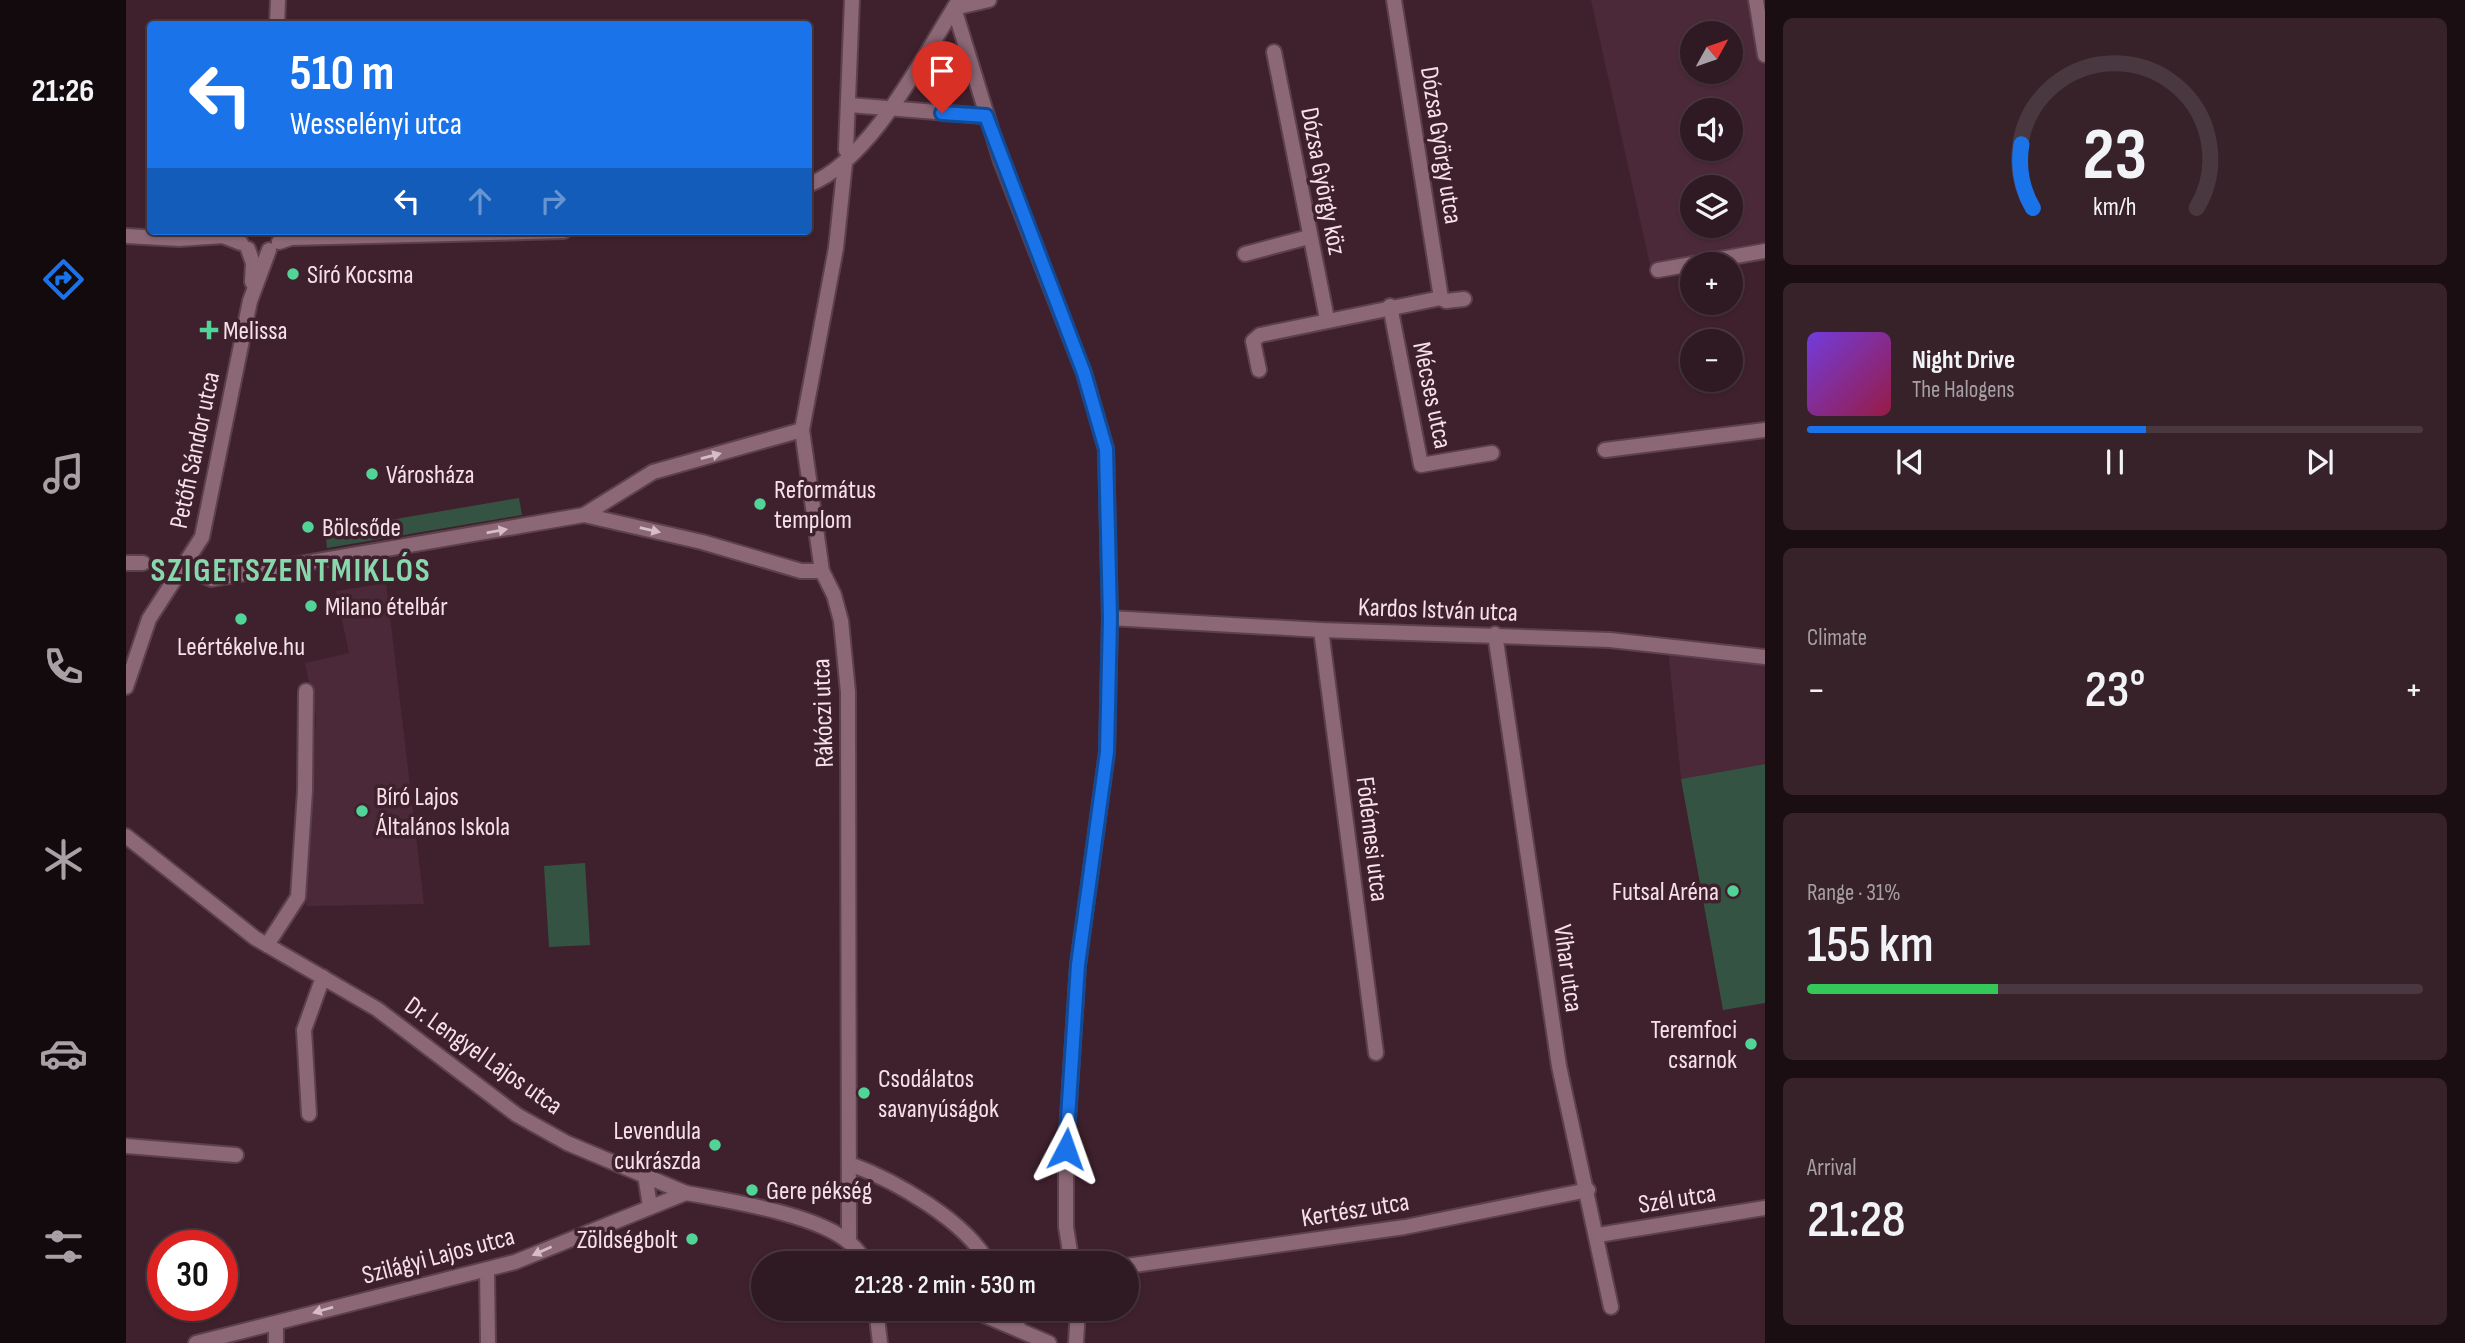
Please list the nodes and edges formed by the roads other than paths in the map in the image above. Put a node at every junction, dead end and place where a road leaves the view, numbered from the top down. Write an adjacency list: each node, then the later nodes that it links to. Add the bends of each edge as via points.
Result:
1 (278, 0): 7 (street)
2 (852, 0): 10 (street, Rákóczi utca)
3 (989, 0): 6 (street)
4 (1394, 0): 24 (street, Dózsa György utca)
5 (1756, 0): 9 (street)
6 (957, 4): 11 (street); 12 (street)
7 (277, 21)
8 (1273, 52): 18 (street, Dózsa György köz)
9 (1765, 55)
10 (849, 104): 11 (street); 13 (street, Rákóczi utca)
11 (889, 109): 12 (street); 13 (street, via 865,142)
12 (986, 116): 39 (street, via 1084,373 1106,449)
13 (845, 157): 14 (street, via 824,179); 30 (street, Rákóczi utca, via 836,248)
14 (812, 184)
15 (147, 232): 16 (street)
16 (126, 235): 19 (street, via 223,236)
17 (352, 235): 20 (street)
18 (1309, 237): 22 (street); 28 (street, Dózsa György köz)
19 (242, 241): 20 (street); 26 (street, Petőfi Sándor utca, via 253,263)
20 (277, 241): 26 (street, Petőfi Sándor utca)
21 (1765, 251): 23 (street)
22 (1245, 254)
23 (1658, 270)
24 (1441, 298): 25 (street); 27 (street)
25 (1464, 299)
26 (250, 301): 37 (street, Petőfi Sándor utca, via 206,525)
27 (1390, 306): 28 (street); 33 (street, Mécses utca, via 1421,465)
28 (1327, 319): 29 (street, via 1255,337)
29 (1259, 370)
30 (802, 430): 34 (street, one-way to 30, via 653,472); 38 (street, Rákóczi utca)
31 (1765, 430): 32 (street)
32 (1605, 450)
33 (1492, 453)
34 (584, 515): 37 (street, one-way to 34, via 212,579); 38 (street, one-way to 38, via 801,571)
35 (126, 563): 36 (street)
36 (143, 564)
37 (187, 564): 43 (street, Petőfi Sándor utca, via 149,619)
38 (822, 571): 53 (street, Rákóczi utca, via 841,621 848,692)
39 (1110, 618): 40 (street, Kardos István utca); 63 (street, via 1107,752 1078,965 1066,1149)
40 (1321, 630): 41 (street, Kardos István utca); 49 (street, Födémesi utca)
41 (1495, 634): 42 (street, Kardos István utca, via 1609,640); 55 (street, Vihar utca, via 1559,1066)
42 (1765, 657)
43 (127, 672): 44 (street, Petőfi Sándor utca)
44 (126, 687)
45 (306, 691): 47 (street, via 298,897)
46 (126, 836): 47 (street, Dr. Lengyel Lajos utca)
47 (267, 945): 48 (street, Dr. Lengyel Lajos utca)
48 (323, 977): 50 (street, via 304,1030); 54 (street, Dr. Lengyel Lajos utca, via 377,1009 517,1115 567,1143)
49 (1376, 1053)
50 (309, 1114)
51 (126, 1146): 52 (street)
52 (236, 1155)
53 (850, 1164): 60 (street, Rákóczi utca); 62 (street, via 916,1195)
54 (645, 1175): 56 (street, Dr. Lengyel Lajos utca); 57 (street)
55 (1588, 1190): 59 (street, Vihar utca); 64 (street, Kertész utca, via 1405,1227)
56 (686, 1193): 57 (street, Szilágyi Lajos utca); 60 (street, Dr. Lengyel Lajos utca, via 754,1206 820,1226)
57 (650, 1206): 65 (street, Szilágyi Lajos utca, one-way to 65)
58 (1765, 1208): 59 (street, Szél utca)
59 (1598, 1236): 66 (street, Vihar utca)
60 (849, 1242): 61 (street)
61 (857, 1251)
62 (982, 1251)
63 (1070, 1251)
64 (1139, 1264)
65 (487, 1270): 71 (street, Szilágyi Lajos utca, one-way to 71); 75 (street)
66 (1611, 1307)
67 (877, 1321): 76 (street)
68 (1002, 1321): 72 (street)
69 (1017, 1321): 72 (street)
70 (1077, 1321): 78 (street)
71 (276, 1324): 73 (street, Szilágyi Lajos utca); 74 (street)
72 (1018, 1327): 77 (street)
73 (195, 1343)
74 (276, 1343)
75 (488, 1343)
76 (880, 1343)
77 (1049, 1343)
78 (1076, 1343)

